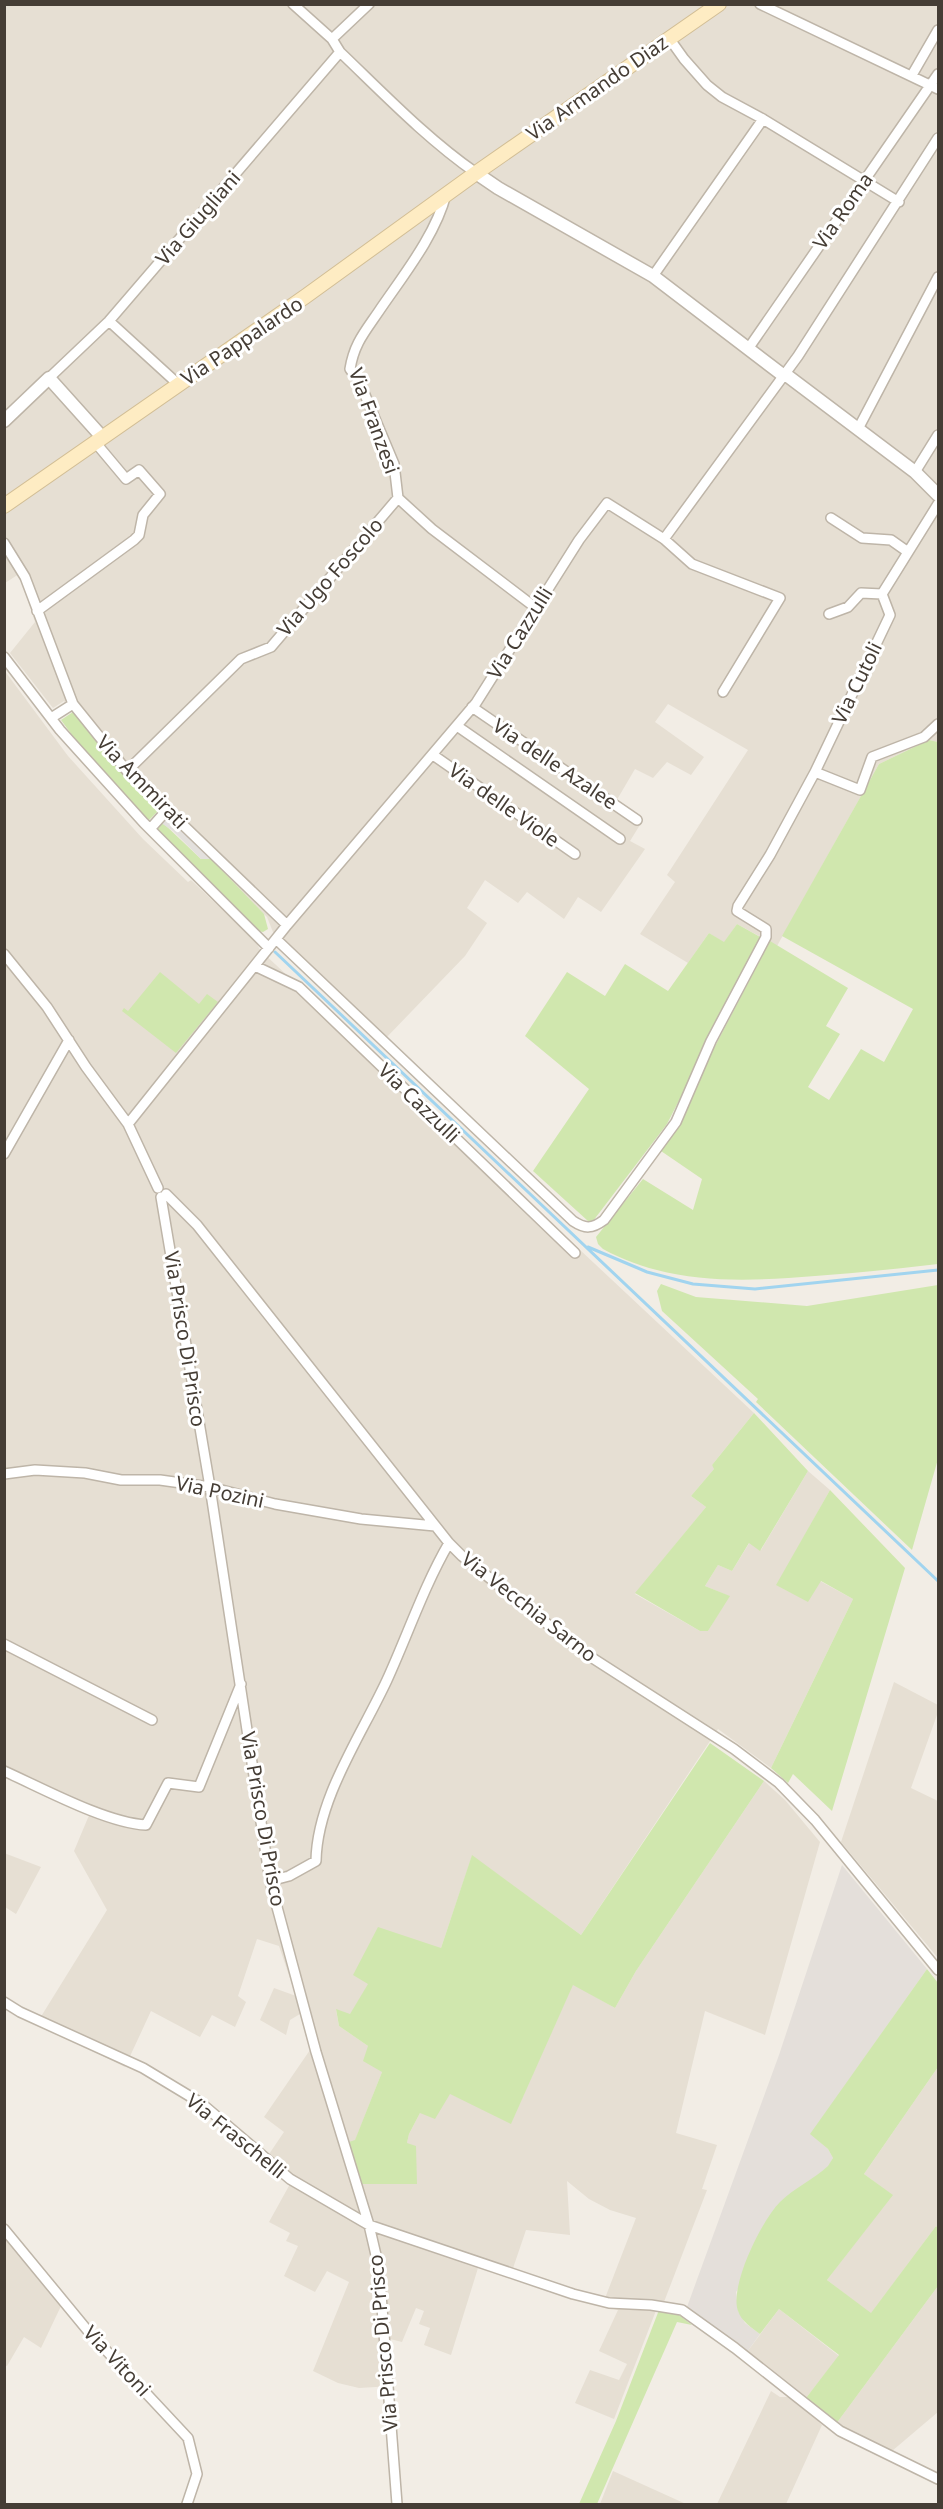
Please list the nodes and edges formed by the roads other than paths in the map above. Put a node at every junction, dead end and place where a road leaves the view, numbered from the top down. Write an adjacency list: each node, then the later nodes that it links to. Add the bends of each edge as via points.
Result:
1 (293, 4): 7 (street)
2 (369, 4): 7 (street)
3 (719, 4): 6 (main road, Via Armando Diaz)
4 (760, 4): 10 (street)
5 (939, 30): 10 (street)
6 (669, 38): 12 (street, via 707,85); 14 (main road, Via Armando Diaz)
7 (332, 39): 8 (street)
8 (340, 52): 14 (street, via 413,122); 20 (street, Via Giugliani)
9 (939, 74): 11 (street, Via Roma)
10 (912, 75): 11 (street)
11 (935, 86): 15 (street, Via Roma)
12 (763, 119): 15 (street); 18 (street)
13 (939, 138): 17 (street)
14 (476, 173): 16 (main road, Via Pappalardo); 18 (street)
15 (864, 180): 17 (street); 21 (street, Via Roma)
16 (447, 194): 24 (main road, Via Pappalardo); 31 (street, Via Franzesi, via 418,252 354,349 350,369 360,383 394,464)
17 (899, 202): 22 (street)
18 (652, 276): 21 (street)
19 (939, 277): 26 (street)
20 (109, 321): 23 (street, Via Giugliani); 24 (street)
21 (747, 348): 22 (street)
22 (784, 375): 26 (street); 35 (street)
23 (49, 378): 25 (street, Via Giugliani); 28 (street)
24 (178, 384): 28 (main road, Via Pappalardo)
25 (4, 421)
26 (858, 429): 29 (street)
27 (939, 435): 29 (street)
28 (98, 439): 32 (main road, Via Pappalardo); 40 (street, via 126,479 140,470 160,494 143,515 139,535 134,540)
29 (915, 472): 30 (street)
30 (939, 495)
31 (398, 498): 39 (street, Via Franzesi, via 432,530); 50 (street, Via Ugo Foscolo, via 271,646 241,658)
32 (5, 503)
33 (939, 504): 37 (street)
34 (831, 518): 37 (street, via 862,538 891,540)
35 (664, 539): 39 (street, Via Cazzulli, via 607,503); 43 (street, via 692,564 780,598)
36 (4, 543): 40 (street, Via Ammirati, via 25,577)
37 (908, 552): 38 (street)
38 (882, 594): 41 (street, via 861,593 848,607); 51 (street, Via Cutoli, via 890,615)
39 (536, 608): 45 (street, Via Cazzulli)
40 (37, 612): 44 (street, Via Ammirati)
41 (829, 614)
42 (4, 657): 46 (street, Via Ammirati)
43 (723, 692)
44 (73, 705): 46 (street); 50 (street, Via Ammirati)
45 (472, 707): 48 (street, Via Cazzulli); 53 (street, Via delle Azalee)
46 (51, 718): 54 (street, Via Ammirati)
47 (939, 724): 51 (street, via 924,737 872,757 860,790)
48 (457, 726): 49 (street, Via Cazzulli); 55 (street)
49 (434, 755): 56 (street, Via delle Viole); 57 (street, Via Cazzulli)
50 (127, 771): 52 (street, Via Ammirati)
51 (814, 772): 58 (street, Via Cutoli, via 738,906 741,915 765,929 766,937 711,1041 676,1122 595,1227 584,1228 573,1221)
52 (167, 810): 54 (street); 57 (street, Via Ammirati)
53 (637, 820)
54 (150, 829): 59 (street, Via Ammirati)
55 (620, 839)
56 (575, 854)
57 (287, 925): 58 (street, Via Cazzulli)
58 (276, 939): 59 (street, Via Cazzulli)
59 (269, 948): 61 (street, Via Cazzulli)
60 (4, 954): 62 (street, via 47,1006)
61 (255, 966): 63 (street, Via Cazzulli); 66 (street, Via Cazzulli, via 299,987)
62 (69, 1041): 63 (street); 64 (street)
63 (128, 1124): 65 (street)
64 (4, 1154)
65 (161, 1193): 68 (street, Via Prisco Di Prisco); 69 (street, Via Vecchia Sarno, via 197,1225)
66 (575, 1253)
67 (5, 1475): 68 (street, Via Pozini, via 45,1470)
68 (210, 1486): 69 (street, Via Pozini, via 275,1504 362,1519); 72 (street, Via Prisco Di Prisco)
69 (435, 1526): 70 (street, Via Vecchia Sarno)
70 (449, 1543): 75 (street, via 328,1804 316,1839 316,1861); 76 (street, Via Vecchia Sarno, via 580,1650 734,1749 779,1783 815,1820)
71 (4, 1644): 73 (street)
72 (241, 1683): 74 (street, via 199,1787 168,1783 146,1825 113,1819); 75 (street, Via Prisco Di Prisco)
73 (152, 1720)
74 (4, 1771)
75 (270, 1881): 78 (street, Via Prisco Di Prisco, via 316,2052)
76 (939, 1970)
77 (4, 2002): 78 (street, Via Fraschelli, via 143,2068 201,2103 290,2180)
78 (369, 2224): 80 (street, Via Fraschelli, via 600,2301 682,2310 840,2431); 82 (street, Via Prisco Di Prisco, via 379,2268)
79 (4, 2229): 81 (street, Via Vitoni, via 88,2331 188,2438 197,2474)
80 (939, 2479)
81 (187, 2505)
82 (397, 2505)

